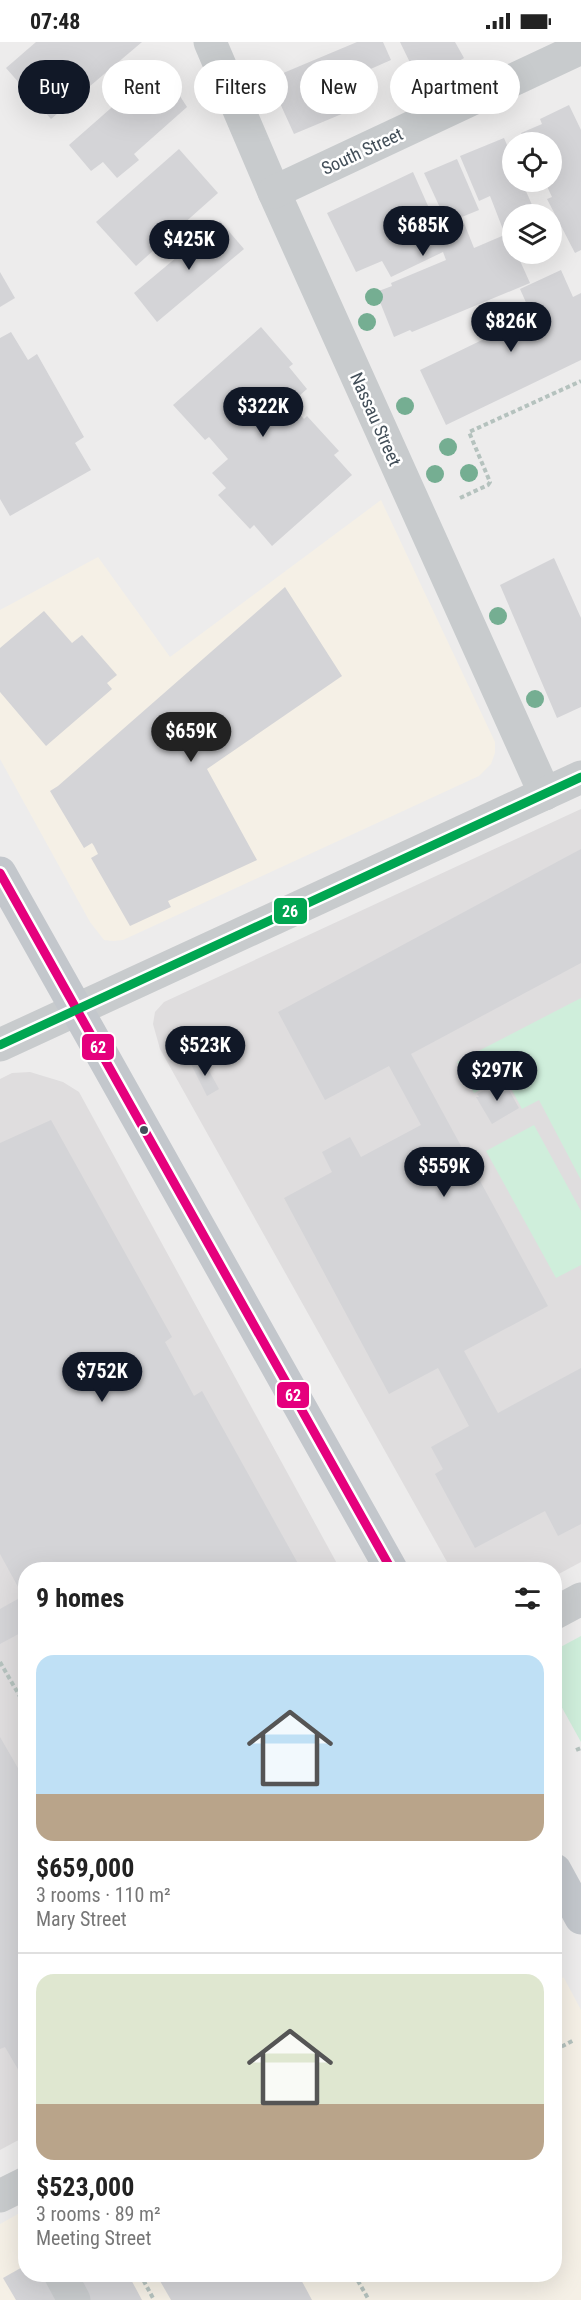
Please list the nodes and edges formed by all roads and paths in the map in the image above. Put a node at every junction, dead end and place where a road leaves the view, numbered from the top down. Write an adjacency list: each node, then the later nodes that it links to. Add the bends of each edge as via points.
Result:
1 (210, 42): 3 (street, Nassau Street)
2 (581, 48): 3 (street, South Street)
3 (274, 192): 7 (street, Nassau Street)
4 (581, 381): 5 (path, via 469,432 490,482)
5 (454, 500)
6 (581, 777): 7 (street)
7 (545, 794): 9 (street)
8 (0, 873): 9 (main road)
9 (76, 1010): 10 (street); 11 (main road)
10 (0, 1045)
11 (388, 1562)
12 (581, 1599): 13 (street)
13 (562, 1609)
14 (0, 1662): 15 (path)
15 (18, 1693)
16 (562, 1885): 17 (main road)
17 (572, 1907)
18 (574, 2040): 19 (path)
19 (562, 2046)
20 (64, 2282): 23 (street)
21 (144, 2282): 24 (path)
22 (359, 2282): 25 (path)
23 (74, 2300)
24 (154, 2300)
25 (369, 2300)

